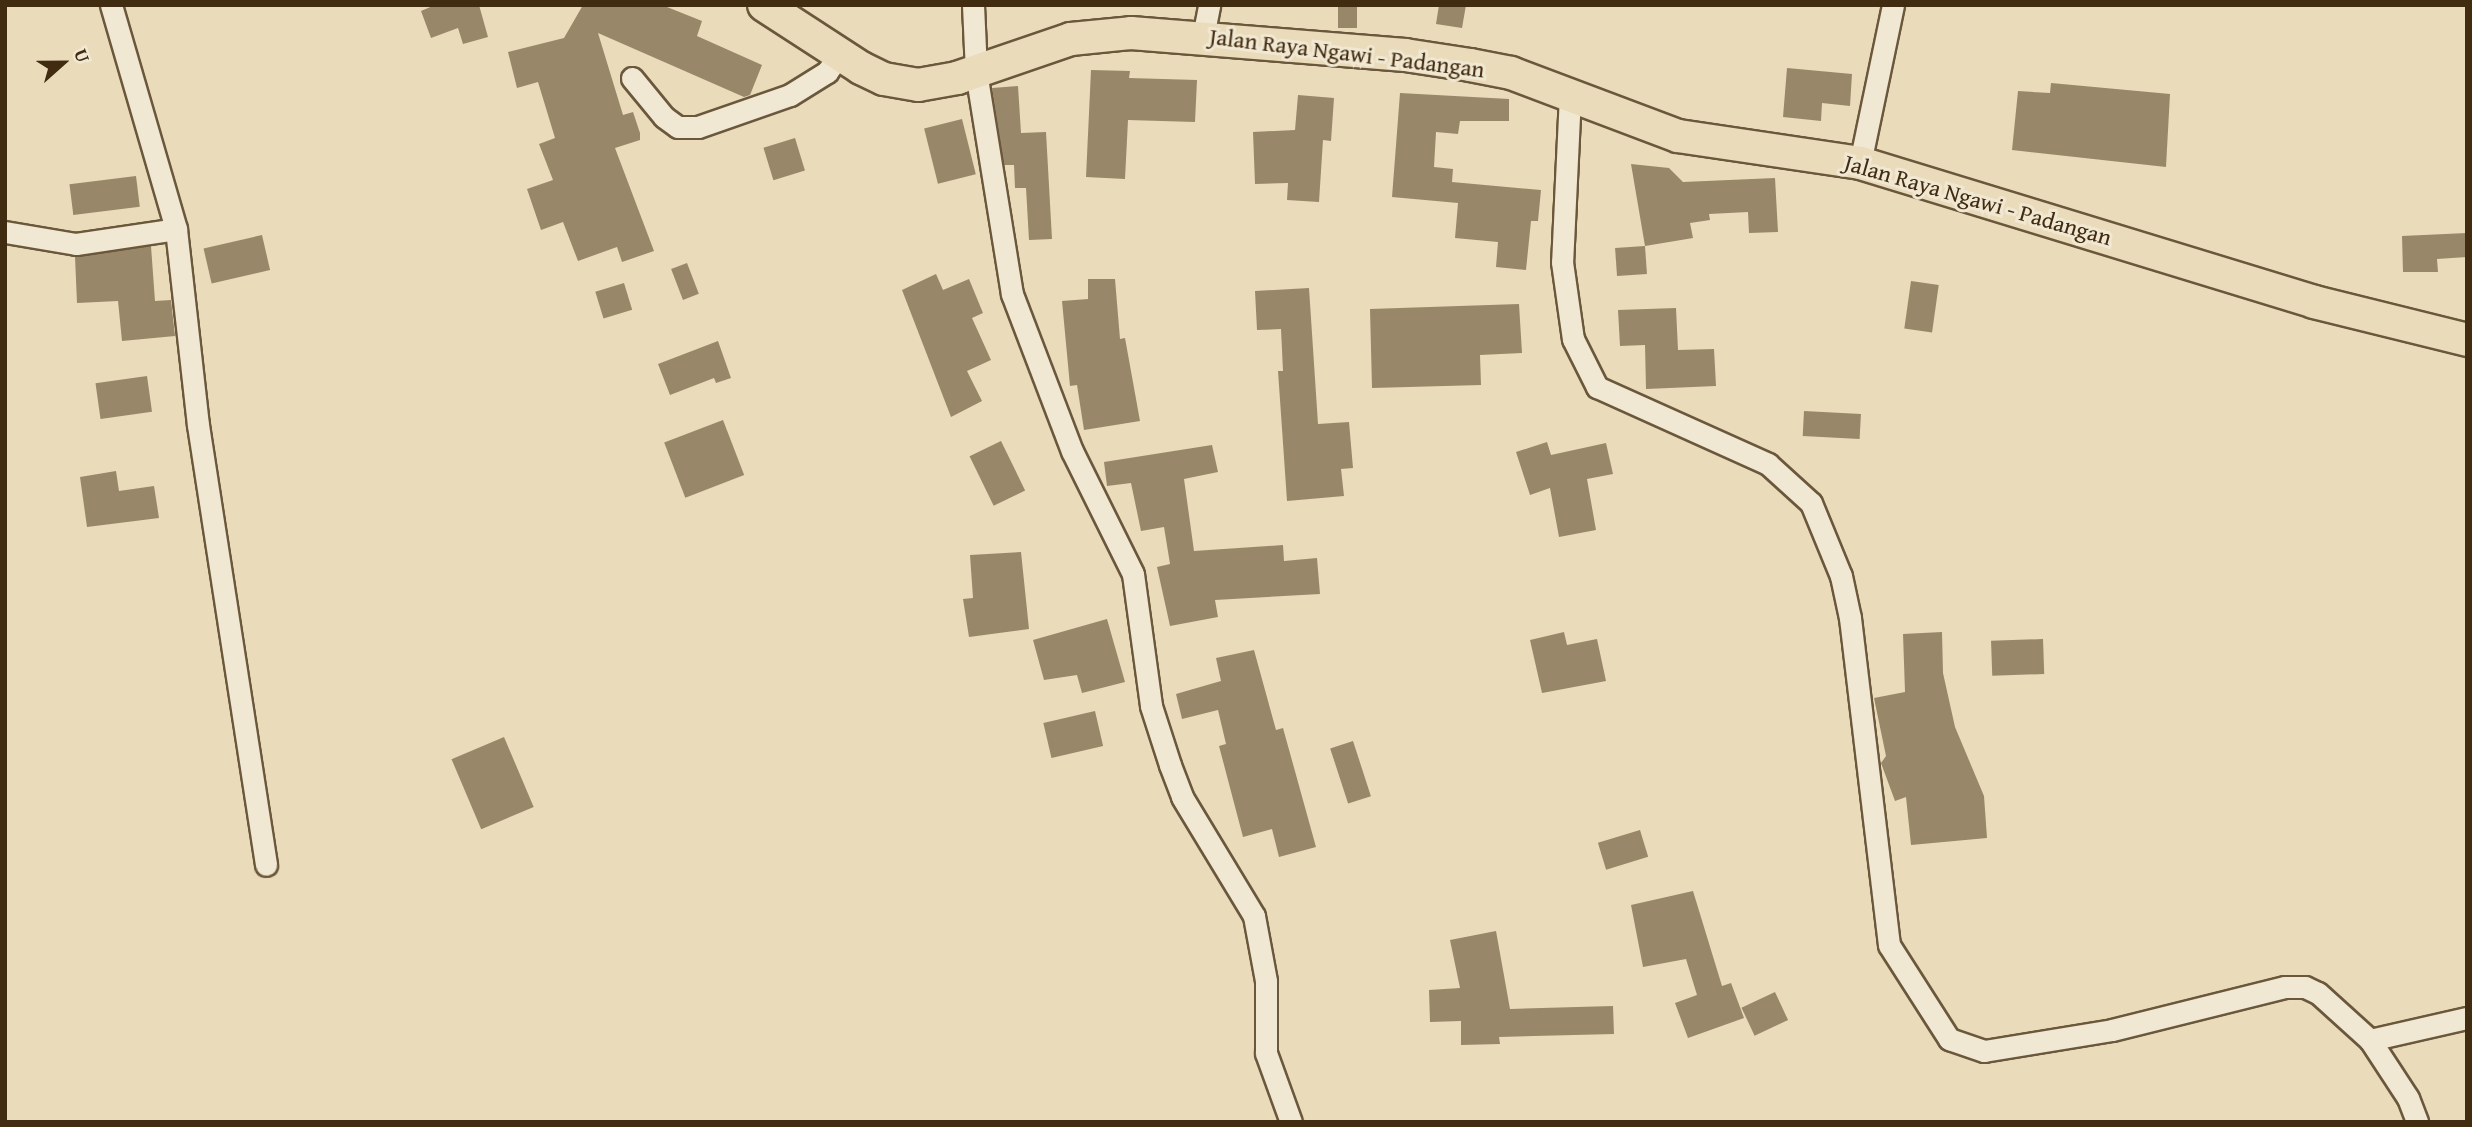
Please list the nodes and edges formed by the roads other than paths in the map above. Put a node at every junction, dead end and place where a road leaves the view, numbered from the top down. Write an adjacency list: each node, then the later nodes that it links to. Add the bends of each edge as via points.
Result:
1 (111, 5): 12 (street)
2 (764, 5): 7 (highway, Jalan Raya Ngawi - Padangan)
3 (972, 5): 8 (street)
4 (1209, 5): 6 (street)
5 (1893, 5): 11 (street)
6 (1203, 37): 8 (highway, Jalan Raya Ngawi - Padangan, via 1131,33 1072,39); 10 (highway, Jalan Raya Ngawi - Padangan, via 1470,65 1511,73)
7 (840, 54): 8 (highway, Jalan Raya Ngawi - Padangan, via 900,84 940,82); 9 (street, via 827,72 790,95 698,127 678,127 664,117)
8 (976, 72): 18 (street, via 1012,294 1072,451 1133,574 1152,706 1182,797 1254,916 1265,981 1266,1053)
9 (632, 78)
10 (1570, 95): 11 (highway, Jalan Raya Ngawi - Padangan, via 1678,136); 17 (street, via 1562,262 1573,339 1597,387 1768,464 1811,503 1841,576 1850,618 1889,945 1949,1039 1984,1052 2112,1030 2285,987 2305,987 2318,993)
11 (1860, 163): 14 (highway, Jalan Raya Ngawi - Padangan, via 2314,302)
12 (176, 229): 13 (street, via 76,244); 15 (street, via 198,425)
13 (5, 232)
14 (2467, 340)
15 (266, 865)
16 (2467, 1018): 17 (street)
17 (2370, 1040): 19 (street, via 2408,1097)
18 (1291, 1122)
19 (2417, 1122)

